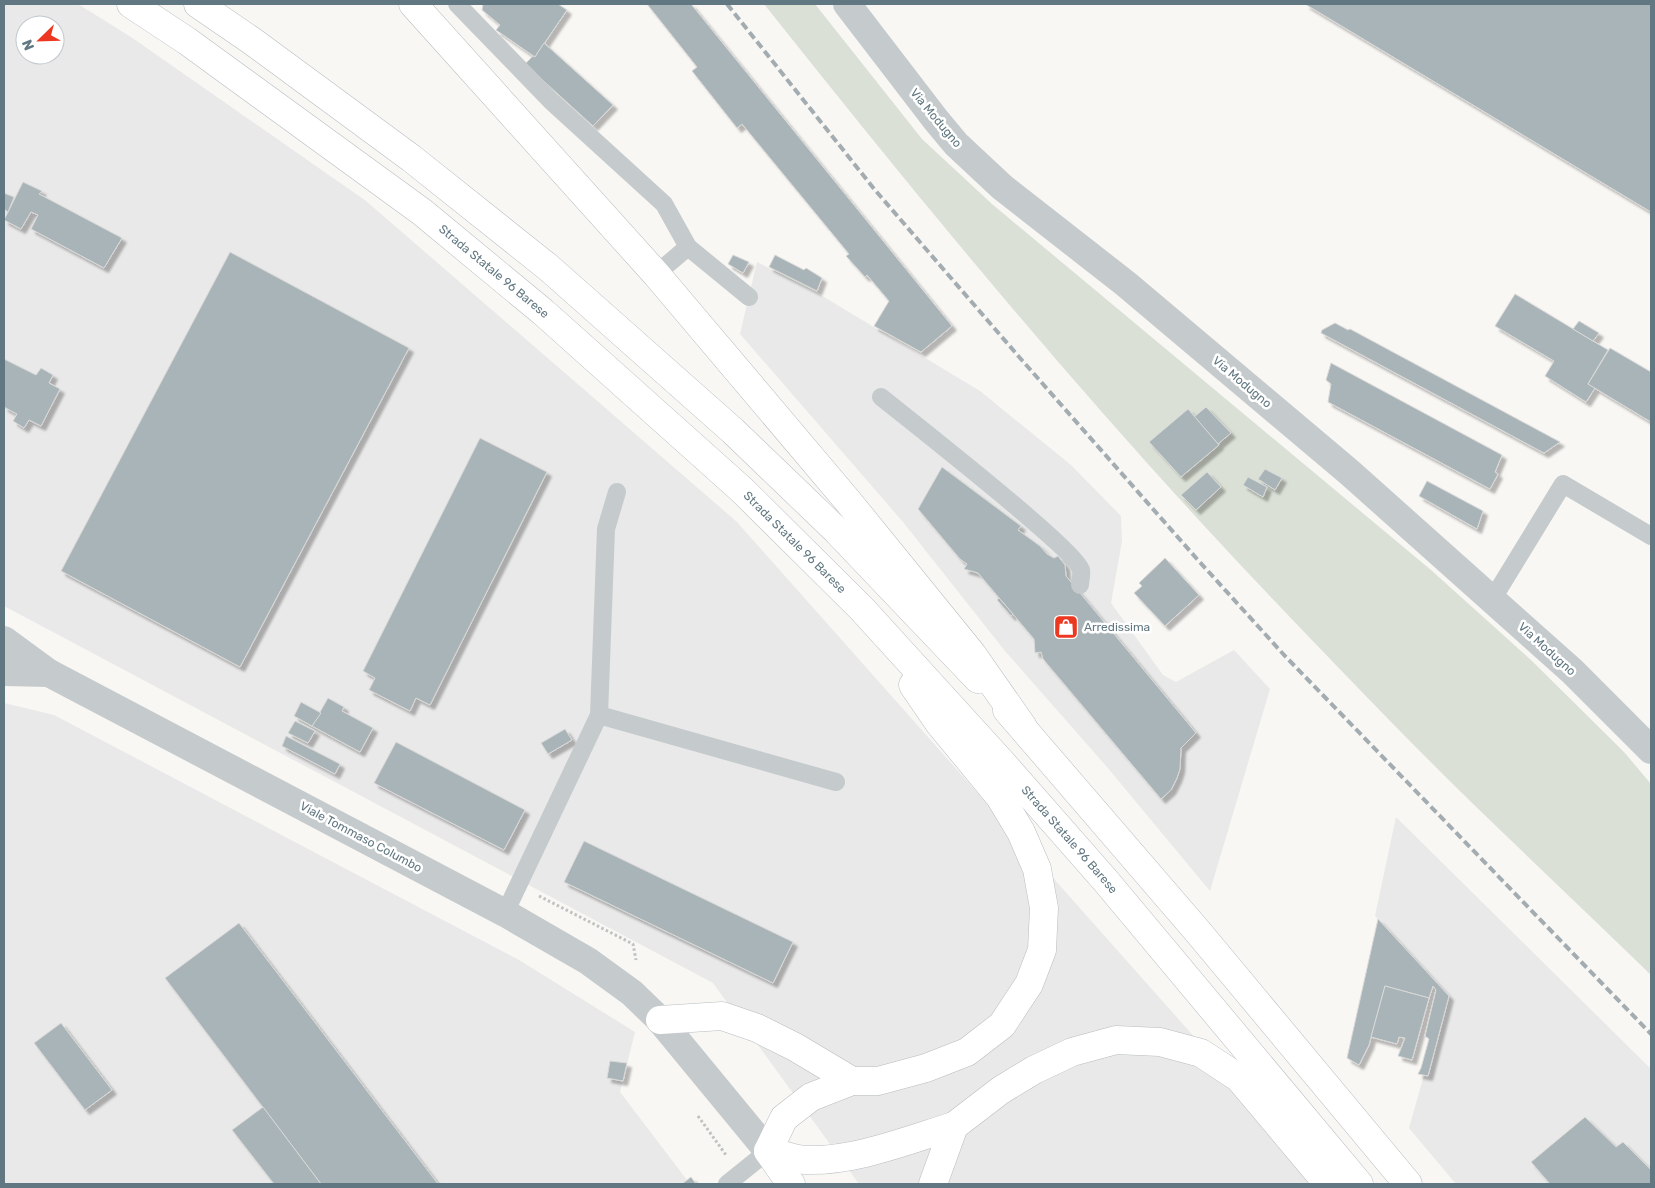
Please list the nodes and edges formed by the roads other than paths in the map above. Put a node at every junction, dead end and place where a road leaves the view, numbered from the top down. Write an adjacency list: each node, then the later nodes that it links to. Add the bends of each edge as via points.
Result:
1 (132, 4): 14 (main road, Strada Statale 96 Barese, via 437,225 543,312 742,490)
2 (198, 4): 19 (main road, via 411,158 549,268 732,431 822,517)
3 (457, 4): 6 (lane, via 551,101 664,204)
4 (847, 4): 13 (street, Via Modugno, via 956,144 1002,187 1126,284 1349,472)
5 (415, 6): 7 (main road)
6 (688, 247): 7 (lane); 8 (lane)
7 (656, 274): 19 (main road, via 960,639)
8 (749, 297)
9 (881, 397): 12 (lane, via 1072,557 1081,570)
10 (617, 492): 18 (lane, via 606,529)
11 (1651, 536): 13 (lane, via 1563,484)
12 (1080, 585)
13 (1492, 600): 20 (street, Via Modugno, via 1572,672)
14 (862, 609): 24 (main road, via 939,723 1000,797 1037,868 1044,908 1042,950 1029,984 1002,1026 968,1052 926,1068 878,1080); 31 (main road, Strada Statale 96 Barese, via 1098,873)
15 (4, 640): 17 (street, Viale Tommaso Columbo)
16 (4, 672): 17 (street)
17 (49, 673): 22 (street, Viale Tommaso Columbo)
18 (599, 715): 21 (lane); 22 (lane)
19 (1022, 727): 32 (main road)
20 (1651, 750)
21 (836, 782)
22 (505, 913): 23 (street, Viale Tommaso Columbo, via 588,961 632,993)
23 (660, 1020): 24 (main road, via 722,1016 757,1028 795,1047); 26 (street, Viale Tommaso Columbo)
24 (852, 1081): 26 (main road, via 811,1097 784,1118)
25 (954, 1126): 26 (main road, via 835,1158 804,1160); 29 (main road); 30 (main road, via 1001,1090 1072,1052 1116,1040 1160,1042 1201,1053 1239,1078)
26 (768, 1151): 27 (lane); 28 (main road)
27 (733, 1179)
28 (791, 1184)
29 (933, 1184)
30 (1328, 1184)
31 (1359, 1184)
32 (1408, 1184)

